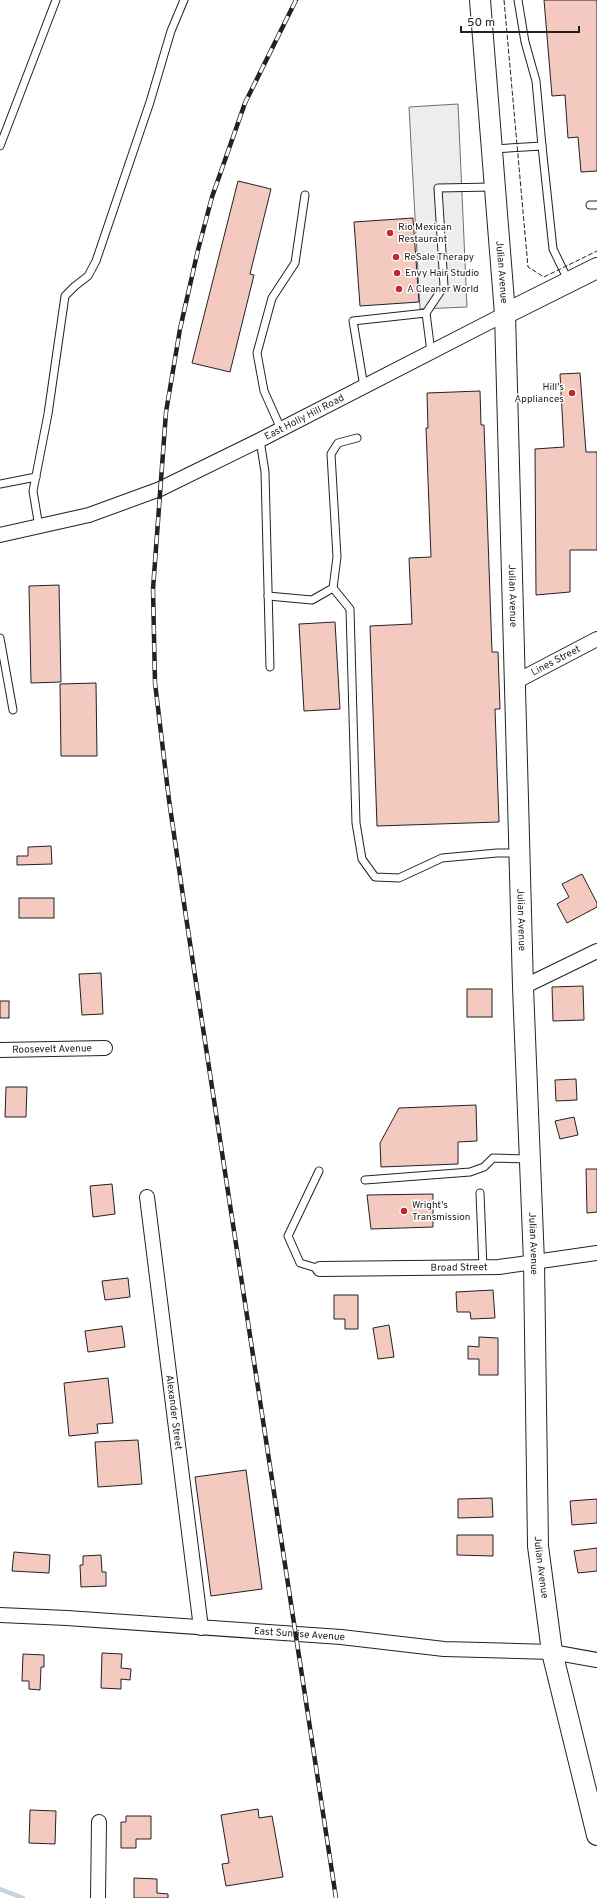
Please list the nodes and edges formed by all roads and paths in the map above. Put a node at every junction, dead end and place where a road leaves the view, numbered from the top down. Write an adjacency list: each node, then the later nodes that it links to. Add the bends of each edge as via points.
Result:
1 (56, 0): 5 (lane)
2 (184, 0): 19 (lane, via 171,31 150,102 96,261 88,276 65,296)
3 (480, 0): 7 (street, Julian Avenue)
4 (518, 0): 6 (lane, via 525,42 536,81)
5 (0, 146)
6 (542, 146): 7 (lane); 11 (lane, via 553,249)
7 (492, 149): 8 (street, Julian Avenue)
8 (495, 187): 12 (lane, via 438,188 444,286); 13 (street, Julian Avenue)
9 (305, 195): 16 (lane, via 295,263 272,298 257,353 264,391)
10 (597, 268): 11 (street, East Holly Hill Road)
11 (569, 282): 13 (street, East Holly Hill Road)
12 (426, 313): 14 (lane); 15 (lane, via 353,320)
13 (506, 314): 14 (street, East Holly Hill Road); 28 (street, Julian Avenue)
14 (431, 352): 15 (street, East Holly Hill Road)
15 (364, 387): 16 (street, East Holly Hill Road)
16 (281, 429): 18 (street, East Holly Hill Road)
17 (357, 438): 23 (lane, via 338,443 331,454 337,557)
18 (260, 440): 21 (street, East Holly Hill Road, via 160,489 89,515); 24 (lane, via 265,472)
19 (36, 477): 20 (lane); 21 (lane, via 33,492)
20 (0, 484)
21 (39, 528): 22 (street, East Holly Hill Road)
22 (0, 535)
23 (333, 588): 24 (lane, via 312,600); 30 (lane, via 350,609 356,823 362,859 375,877 399,878 442,858)
24 (268, 596): 27 (lane)
25 (0, 638): 29 (lane)
26 (597, 639): 28 (street, Lines Street)
27 (270, 667)
28 (515, 682): 30 (street, Julian Avenue)
29 (13, 710)
30 (519, 853): 32 (street, Julian Avenue)
31 (597, 951): 32 (street)
32 (523, 987): 35 (street, Julian Avenue)
33 (105, 1048): 34 (street, Roosevelt Avenue)
34 (0, 1050)
35 (530, 1159): 37 (lane, via 493,1158 484,1167 470,1172); 41 (street, Julian Avenue)
36 (319, 1171): 43 (lane, via 288,1236 300,1264)
37 (365, 1180)
38 (480, 1193): 42 (lane)
39 (147, 1197): 45 (street, Alexander Street)
40 (597, 1253): 41 (street, Broad Street)
41 (534, 1262): 42 (street, Broad Street); 46 (street, Julian Avenue, via 538,1546)
42 (483, 1268): 43 (street, Broad Street)
43 (320, 1269)
44 (0, 1615): 45 (street, East Sunrise Avenue)
45 (201, 1628): 46 (street, East Sunrise Avenue, via 341,1637 444,1649)
46 (552, 1652): 47 (street, East Sunrise Avenue); 49 (street, Julian Avenue)
47 (597, 1660)
48 (99, 1822): 50 (street)
49 (597, 1835)
50 (98, 1898)

